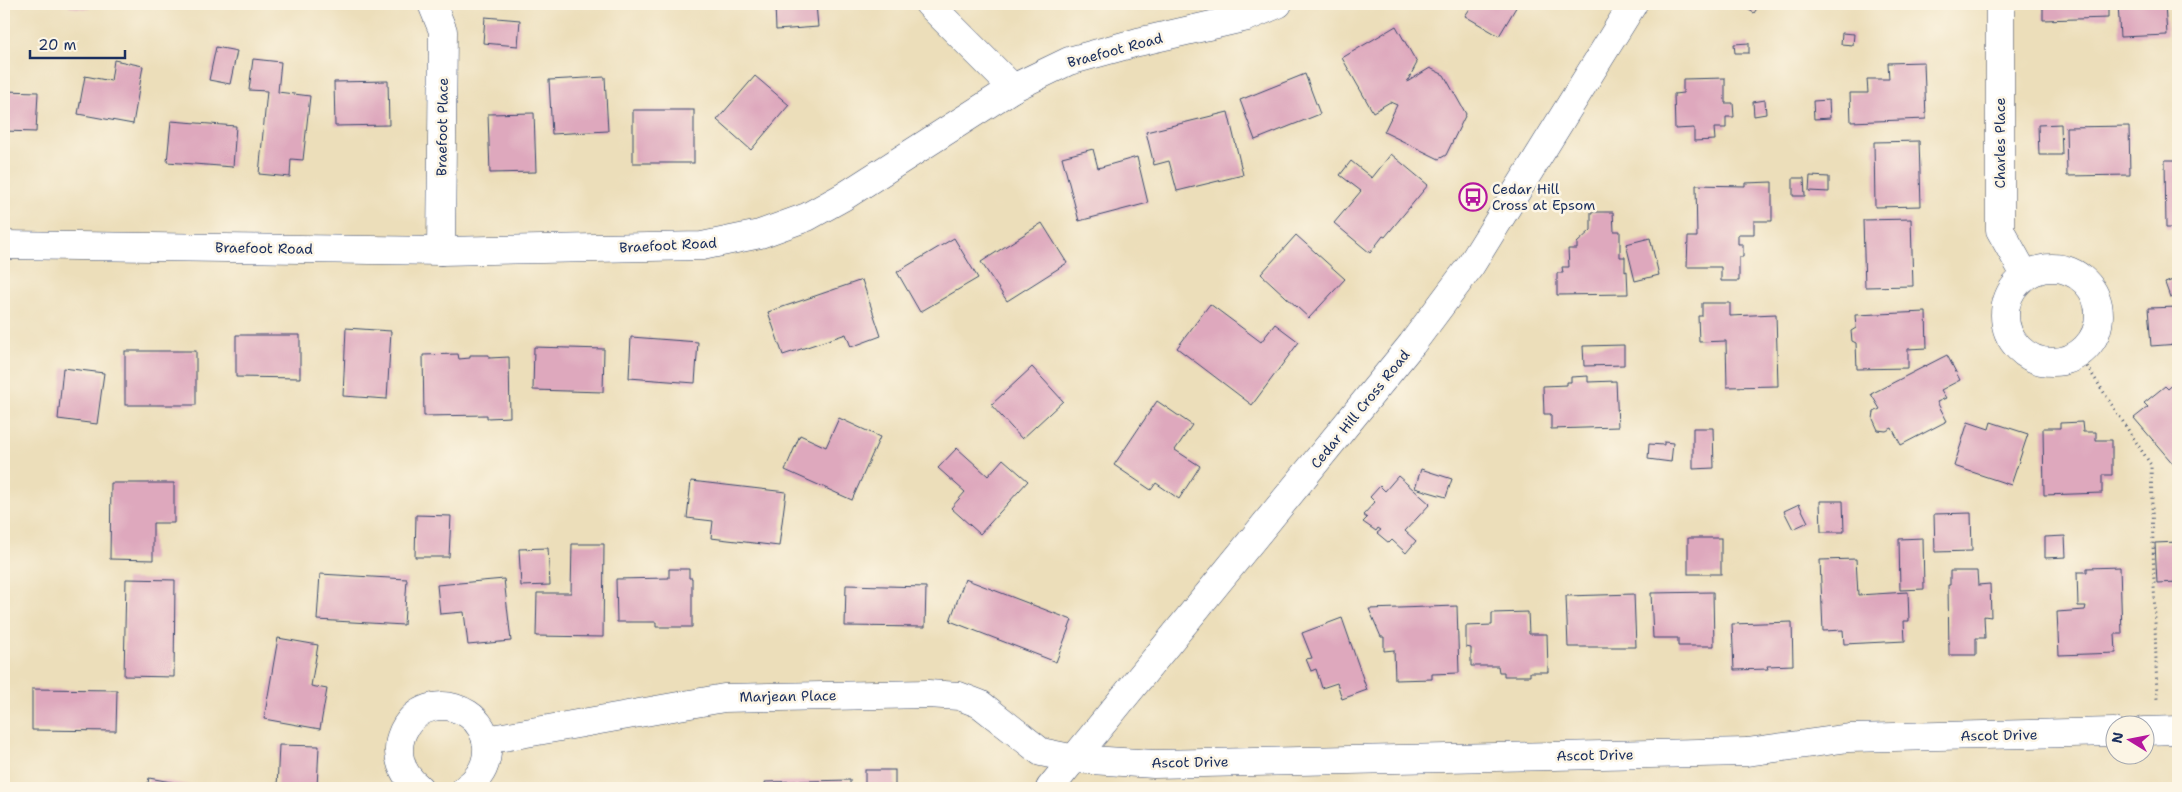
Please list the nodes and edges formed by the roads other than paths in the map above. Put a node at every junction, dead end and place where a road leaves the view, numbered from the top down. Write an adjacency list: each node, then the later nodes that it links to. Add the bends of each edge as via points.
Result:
1 (432, 4): 8 (street, Braefoot Place, via 443,30)
2 (929, 4): 6 (street)
3 (1278, 4): 6 (street, Braefoot Road, via 1248,17 1069,61)
4 (1633, 4): 12 (street, Cedar Hill Cross Road, via 1471,264 1418,336)
5 (2000, 4): 9 (street, Charles Place, via 2000,230)
6 (1013, 88): 8 (street, Braefoot Road, via 844,197 807,217 760,234 702,246)
7 (4, 245): 8 (street, Braefoot Road)
8 (441, 251)
9 (2025, 275): 9 (street, via 2054,267 2082,277 2092,288 2098,301 2099,323 2090,344 2079,354 2064,361 2032,358 2018,348 2009,335 2005,318 2007,302)
10 (2104, 732): 12 (street, Ascot Drive, via 1849,738 1747,752 1154,764)
11 (486, 740): 12 (street, Marjean Place, via 724,698 928,694 959,696 980,704 1041,752); 13 (street, via 472,716 460,709 432,707 419,712 408,722 398,748 400,763 407,777); 14 (street, via 483,770)
12 (1075, 759): 15 (street, Cedar Hill Cross Road)
13 (419, 788)
14 (466, 788)
15 (1050, 788)

